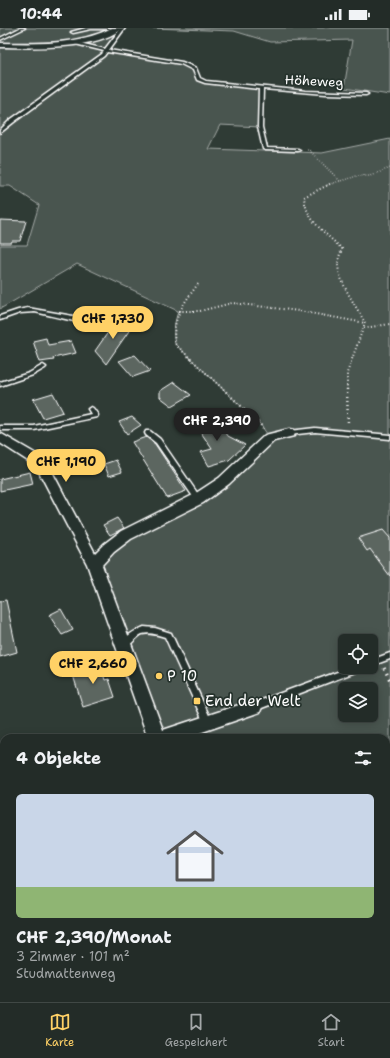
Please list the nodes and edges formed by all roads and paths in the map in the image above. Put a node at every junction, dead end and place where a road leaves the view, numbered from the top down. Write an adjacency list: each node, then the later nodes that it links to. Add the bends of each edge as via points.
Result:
1 (23, 28): 6 (lane)
2 (109, 28): 5 (lane)
3 (118, 28): 7 (street, via 106,34)
4 (124, 28): 9 (lane)
5 (73, 32)
6 (0, 40)
7 (72, 42): 8 (street, via 36,46); 9 (lane, Höheweg)
8 (0, 45)
9 (107, 51): 10 (lane, Höheweg, via 182,63 195,69 198,78 205,82); 12 (lane)
10 (261, 88): 11 (lane, Höheweg); 13 (lane, via 260,127 265,148)
11 (366, 94)
12 (0, 132)
13 (298, 150): 15 (path, via 309,150)
14 (390, 168): 15 (path, via 370,176 357,176)
15 (340, 181): 19 (path, via 304,196 303,205 320,230 342,249 337,266 347,291 358,306)
16 (198, 284): 17 (path)
17 (178, 311): 19 (path, via 200,311 232,303 299,311); 32 (path, via 174,325 175,344 260,424)
18 (0, 318): 21 (lane, via 23,309 34,309)
19 (365, 323): 22 (path)
20 (390, 324): 22 (path)
21 (112, 325)
22 (364, 328): 27 (path, via 347,373)
23 (43, 367): 24 (lane, via 31,374)
24 (0, 384)
25 (91, 409): 26 (lane, via 95,415 34,428)
26 (0, 428)
27 (348, 432): 29 (lane, via 315,430); 31 (lane)
28 (148, 433): 33 (lane, via 158,441)
29 (289, 433): 32 (street)
30 (0, 437): 34 (street, via 43,467)
31 (390, 437)
32 (270, 438): 33 (street, via 224,481)
33 (198, 499): 34 (street, via 126,535)
34 (94, 564): 35 (street)
35 (122, 646): 40 (lane, via 134,633 154,629 168,635); 41 (street)
36 (390, 656): 37 (lane)
37 (378, 660)
38 (341, 674): 39 (lane)
39 (254, 707): 40 (street)
40 (208, 722): 42 (street)
41 (164, 734)
42 (174, 734)

